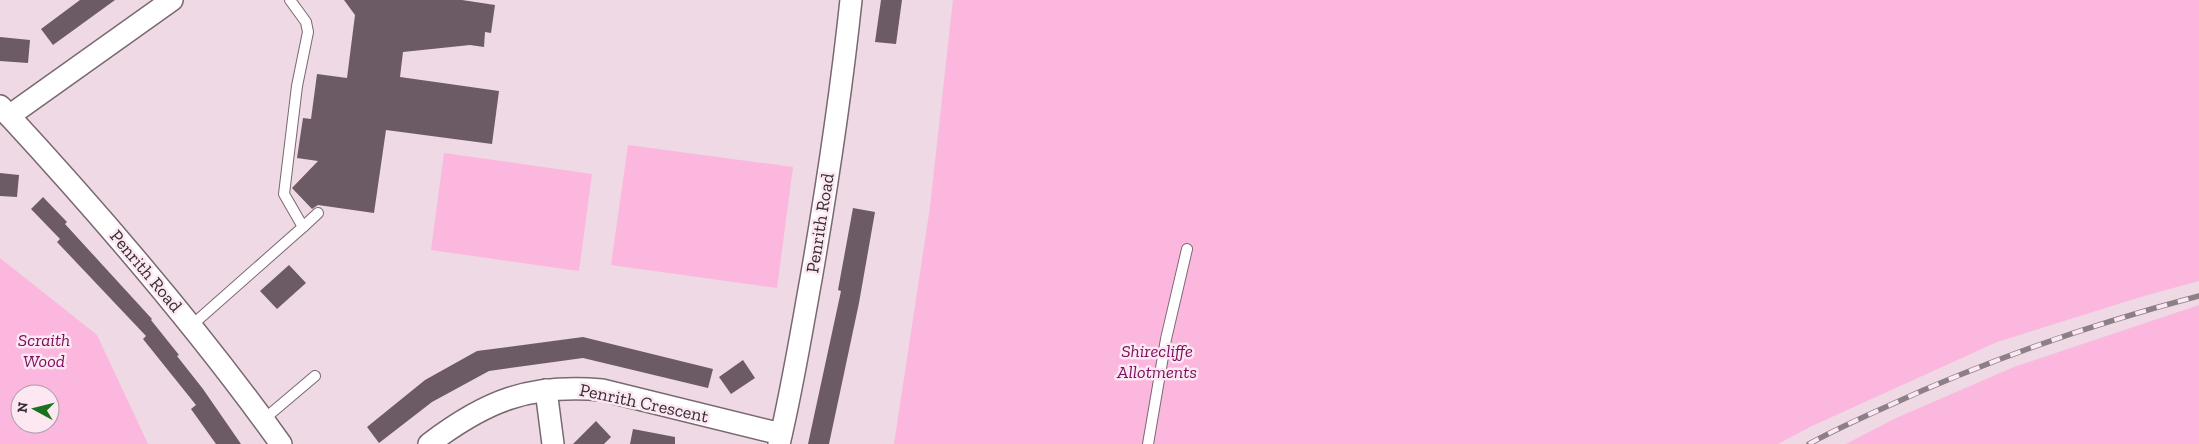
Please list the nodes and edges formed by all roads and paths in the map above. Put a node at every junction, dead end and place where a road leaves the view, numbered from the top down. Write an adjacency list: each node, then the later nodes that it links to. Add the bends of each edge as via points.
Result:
1 (172, 0): 4 (street)
2 (290, 0): 6 (lane, via 306,22 308,32 297,86 284,194)
3 (850, 0): 12 (street, Penrith Road, via 819,228)
4 (4, 111): 8 (street, Penrith Road, via 128,249)
5 (318, 213): 6 (lane)
6 (303, 227): 8 (lane)
7 (1187, 249): 16 (lane, via 1166,339)
8 (191, 326): 11 (street, Penrith Road)
9 (314, 376): 11 (lane)
10 (546, 390): 12 (street, Penrith Crescent, via 602,390); 14 (street, Penrith Crescent, via 509,397 478,411); 15 (street)
11 (263, 420): 13 (street, Penrith Road)
12 (780, 439)
13 (281, 444)
14 (429, 444)
15 (553, 444)
16 (1148, 444)

